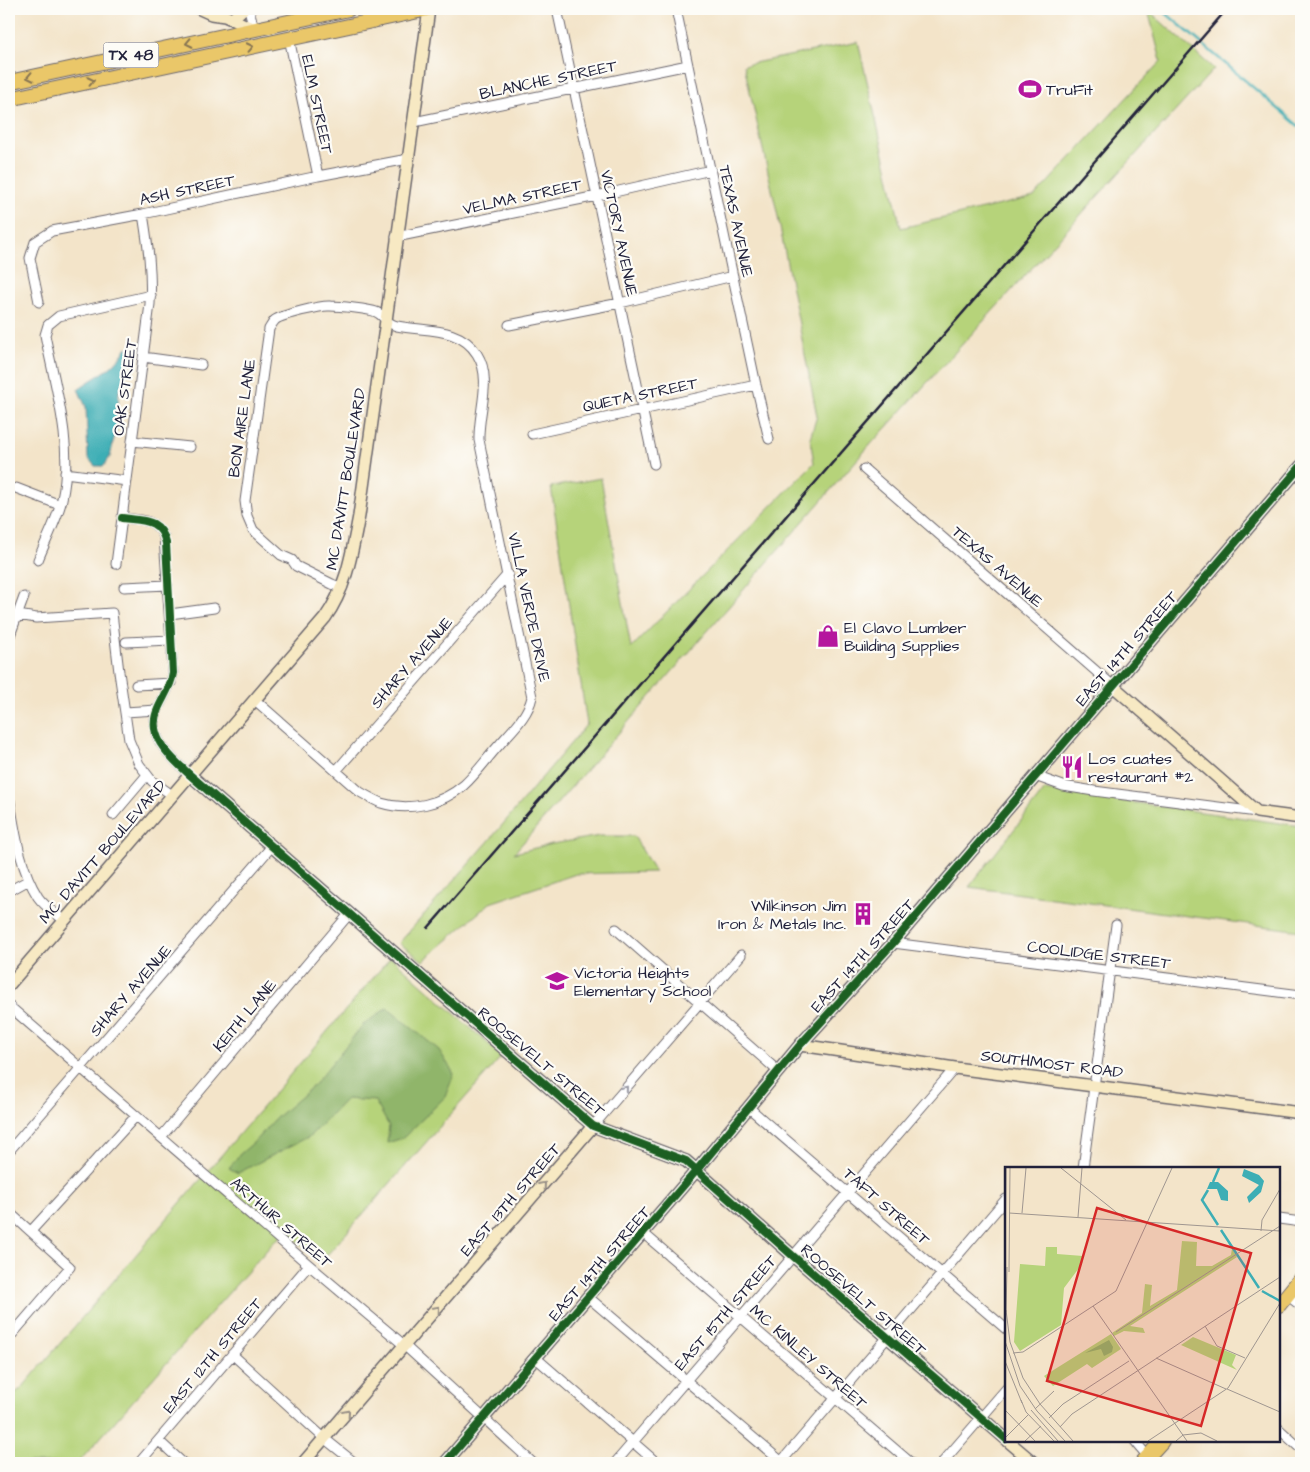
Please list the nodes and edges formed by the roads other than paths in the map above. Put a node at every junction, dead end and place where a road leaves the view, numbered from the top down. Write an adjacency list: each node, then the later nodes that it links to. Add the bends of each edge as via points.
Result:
1 (200, 9): 8 (street)
2 (243, 9): 9 (street)
3 (249, 9): 10 (street)
4 (349, 9): 10 (main road, TX 48)
5 (428, 9): 12 (main road, TX 48); 17 (street, MC DAVITT BOULEVARD)
6 (557, 9): 15 (street, VICTORY AVENUE)
7 (676, 9): 13 (street, TEXAS AVENUE)
8 (211, 14): 9 (street); 11 (street)
9 (232, 19): 10 (street)
10 (254, 29): 11 (main road, TX 48)
11 (225, 35): 14 (main road, TX 48, one-way to 14)
12 (289, 38): 16 (main road, TX 48, one-way to 12); 20 (street, ELM STREET)
13 (688, 65): 15 (street, BLANCHE STREET); 19 (street, TEXAS AVENUE)
14 (9, 82)
15 (574, 90): 17 (street, BLANCHE STREET); 21 (street, VICTORY AVENUE)
16 (9, 98)
17 (414, 122): 18 (street, MC DAVITT BOULEVARD)
18 (408, 159): 20 (street, ASH STREET); 23 (street, MC DAVITT BOULEVARD)
19 (711, 170): 21 (street, VELMA STREET); 24 (street, TEXAS AVENUE)
20 (318, 176): 22 (street, ASH STREET)
21 (597, 196): 23 (street, VELMA STREET); 27 (street, VICTORY AVENUE)
22 (143, 214): 25 (street, OAK STREET, via 150,254); 26 (street, ASH STREET, via 52,231 35,242 30,258)
23 (396, 237): 28 (street, MC DAVITT BOULEVARD)
24 (733, 276): 27 (street); 32 (street, TEXAS AVENUE)
25 (151, 295): 30 (street, OAK STREET); 41 (street, via 59,316 48,325 45,335 66,448)
26 (38, 302)
27 (620, 303): 29 (street); 33 (street, VICTORY AVENUE)
28 (386, 321): 48 (street, VILLA VERDE DRIVE, via 395,326 450,333 477,354 486,378 479,440); 51 (street, MC DAVITT BOULEVARD, via 359,516 349,570); 51 (street, BON AIRE LANE, via 376,312 328,305 283,316 274,320 269,329 245,501 247,516 253,530 281,555 296,566)
29 (509, 326)
30 (143, 357): 31 (street); 36 (street, OAK STREET)
31 (201, 365)
32 (756, 385): 33 (street, QUETA STREET); 35 (street, TEXAS AVENUE)
33 (642, 409): 34 (street, QUETA STREET); 38 (street, VICTORY AVENUE)
34 (532, 434)
35 (769, 439)
36 (132, 441): 37 (street); 42 (street, OAK STREET)
37 (190, 447)
38 (654, 464)
39 (1301, 466): 61 (street, EAST 14TH STREET)
40 (864, 469): 61 (street, TEXAS AVENUE)
41 (65, 473): 42 (street); 44 (street)
42 (127, 481): 45 (street, OAK STREET)
43 (16, 488): 44 (street)
44 (60, 505): 46 (street)
45 (122, 518): 47 (street, OAK STREET); 49 (street, via 150,522 161,528 166,543)
46 (38, 560)
47 (116, 564)
48 (508, 574): 65 (street, SHARY AVENUE); 65 (street, VILLA VERDE DRIVE, via 532,697 530,707 466,783 442,800 397,806 360,792)
49 (168, 585): 50 (street); 55 (street)
50 (124, 587)
51 (342, 588): 62 (street, MC DAVITT BOULEVARD, via 325,618)
52 (24, 597): 54 (street)
53 (214, 608): 55 (street)
54 (18, 614): 56 (street); 64 (street, via 36,618 112,613)
55 (170, 614): 57 (street)
56 (9, 638)
57 (171, 640): 58 (street); 59 (street)
58 (126, 642)
59 (171, 683): 60 (street); 63 (street)
60 (136, 685)
61 (1112, 685): 68 (street, EAST 14TH STREET); 71 (street)
62 (255, 700): 65 (street, VILLA VERDE DRIVE); 67 (street, MC DAVITT BOULEVARD)
63 (158, 710): 64 (street); 67 (street, via 154,724 157,737 163,749)
64 (124, 712): 66 (street, via 129,740)
65 (336, 771)
66 (147, 775): 69 (street); 72 (street)
67 (190, 775): 69 (street, MC DAVITT BOULEVARD); 74 (street, ROOSEVELT STREET)
68 (1035, 776): 71 (street, via 1063,786); 81 (street, EAST 14TH STREET)
69 (172, 794): 78 (street, MC DAVITT BOULEVARD)
70 (9, 796): 75 (street, via 20,854)
71 (1257, 812): 73 (street)
72 (113, 815)
73 (1301, 818)
74 (272, 846): 77 (street, ROOSEVELT STREET); 89 (street, SHARY AVENUE)
75 (29, 880): 76 (street); 78 (street, via 39,898)
76 (9, 891)
77 (350, 913): 96 (street, ROOSEVELT STREET); 97 (street, KEITH LANE)
78 (64, 920): 84 (street, MC DAVITT BOULEVARD)
79 (1116, 926): 83 (street)
80 (616, 928): 86 (street)
81 (893, 943): 83 (street, COOLIDGE STREET); 88 (street, EAST 14TH STREET)
82 (741, 956): 86 (street, EAST 13TH STREET)
83 (1110, 970): 85 (street, COOLIDGE STREET); 92 (street)
84 (9, 985)
85 (1301, 995)
86 (700, 1001): 91 (street); 96 (street, EAST 13TH STREET, one-way to 86)
87 (9, 1006): 89 (street, ARTHUR STREET)
88 (800, 1045): 90 (street, SOUTHMOST ROAD); 91 (street, EAST 14TH STREET)
89 (82, 1068): 95 (street, ARTHUR STREET); 98 (street, SHARY AVENUE)
90 (955, 1068): 92 (street, SOUTHMOST ROAD); 101 (street, EAST 15TH STREET)
91 (778, 1071): 93 (street, EAST 14TH STREET)
92 (1094, 1085): 94 (street, SOUTHMOST ROAD); 99 (street)
93 (748, 1106): 100 (street, EAST 14TH STREET); 101 (street, TAFT STREET)
94 (1301, 1113)
95 (136, 1116): 97 (street, ARTHUR STREET); 106 (street)
96 (593, 1126): 100 (street, ROOSEVELT STREET, via 686,1161); 119 (street, EAST 13TH STREET, one-way to 96)
97 (161, 1136): 109 (street, ARTHUR STREET)
98 (9, 1151)
99 (1083, 1167)
100 (696, 1171): 107 (street, EAST 14TH STREET); 108 (street, ROOSEVELT STREET)
101 (848, 1192): 108 (street, EAST 15TH STREET); 110 (street, TAFT STREET)
102 (1005, 1200): 110 (street)
103 (9, 1212): 106 (street)
104 (1280, 1219): 105 (street)
105 (1301, 1222)
106 (31, 1231): 118 (street, via 70,1267)
107 (643, 1233): 112 (street, EAST 14TH STREET); 115 (street, MC KINLEY STREET)
108 (793, 1256): 115 (street, EAST 15TH STREET); 117 (street, ROOSEVELT STREET)
109 (309, 1265): 119 (street, ARTHUR STREET); 120 (street, EAST 12TH STREET)
110 (942, 1274): 116 (street, TAFT STREET); 117 (street)
111 (1301, 1278): 113 (main road)
112 (588, 1297): 121 (street, EAST 14TH STREET); 122 (street)
113 (1283, 1300): 114 (street)
114 (1301, 1306)
115 (741, 1317): 122 (street, EAST 15TH STREET); 124 (street, MC KINLEY STREET)
116 (1005, 1329)
117 (888, 1337): 124 (street); 125 (street, ROOSEVELT STREET)
118 (9, 1338)
119 (405, 1346): 126 (street, ARTHUR STREET); 129 (street, EAST 13TH STREET, one-way to 119)
120 (232, 1354): 129 (street); 130 (street, EAST 12TH STREET)
121 (536, 1358): 126 (street, EAST 14TH STREET); 131 (street)
122 (686, 1380): 131 (street, EAST 15TH STREET); 145 (street)
123 (1005, 1390): 125 (street)
124 (835, 1398): 145 (street); 146 (street, MC KINLEY STREET)
125 (982, 1418): 128 (street, ROOSEVELT STREET); 147 (street)
126 (483, 1419): 141 (street, EAST 14TH STREET); 142 (street, ARTHUR STREET)
127 (1280, 1430): 135 (street)
128 (1005, 1438)
129 (325, 1439): 139 (street, EAST 13TH STREET); 140 (street)
130 (159, 1441): 137 (street, EAST 12TH STREET); 138 (street)
131 (633, 1442): 143 (street, EAST 15TH STREET); 144 (street)
132 (1009, 1442): 148 (street, ROOSEVELT STREET)
133 (1137, 1442): 136 (street)
134 (1161, 1442): 136 (main road)
135 (1301, 1449)
136 (1148, 1461)
137 (139, 1463)
138 (183, 1463)
139 (303, 1463)
140 (355, 1463)
141 (445, 1463)
142 (533, 1463)
143 (615, 1463)
144 (657, 1463)
145 (781, 1463)
146 (911, 1463)
147 (942, 1463)
148 (1034, 1463)

